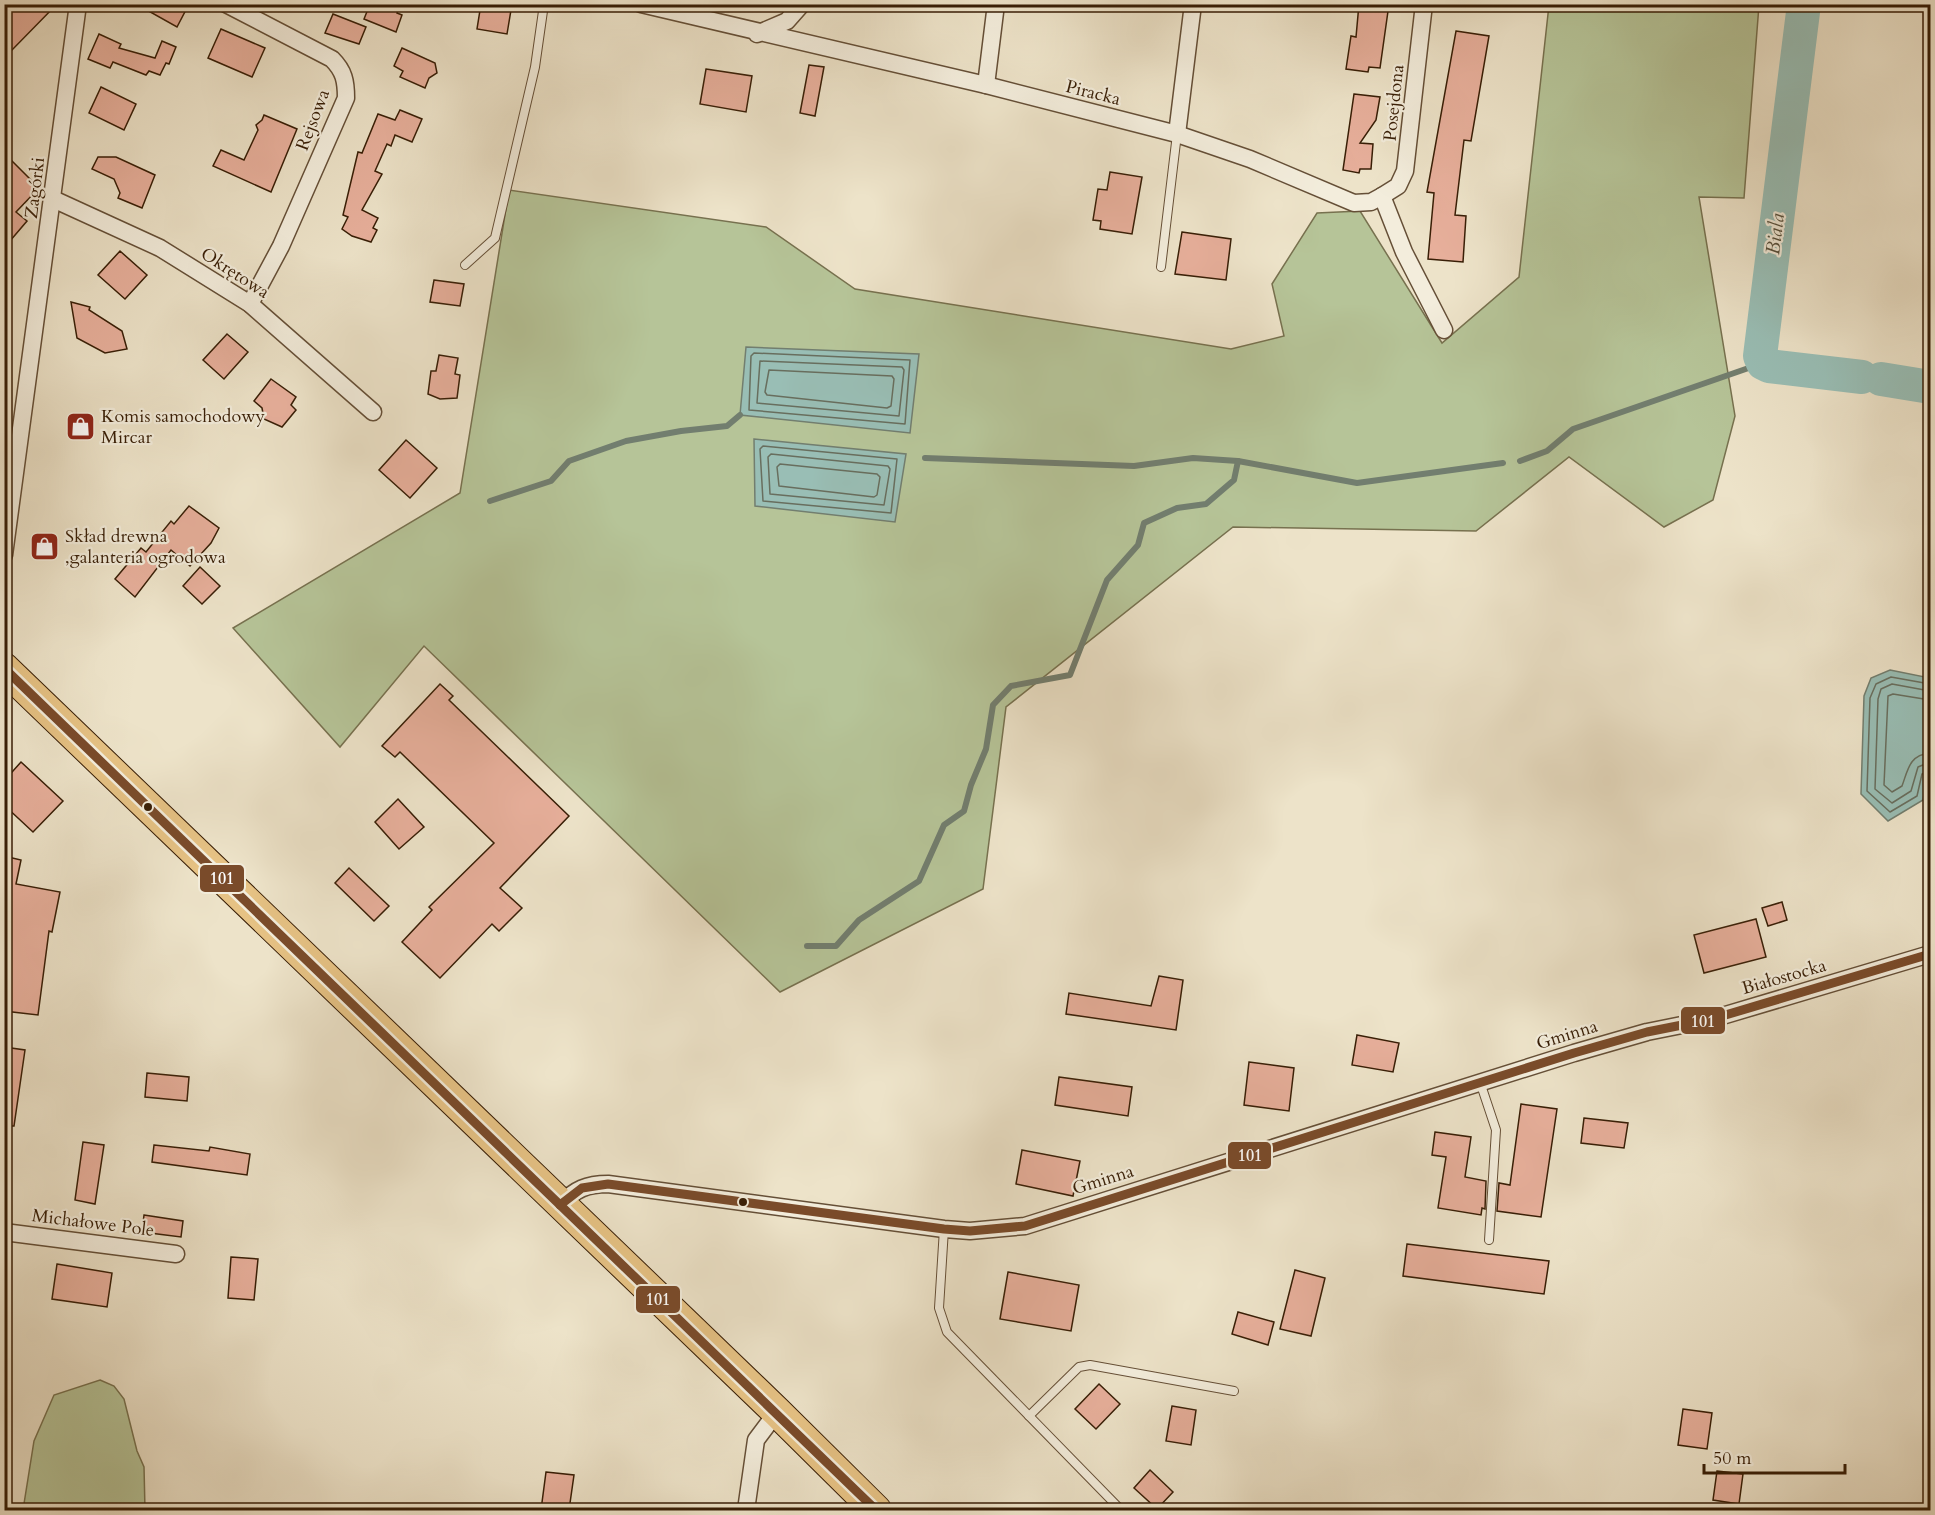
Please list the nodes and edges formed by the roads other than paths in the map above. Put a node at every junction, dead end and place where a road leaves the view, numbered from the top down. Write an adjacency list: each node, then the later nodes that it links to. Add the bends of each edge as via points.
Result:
1 (78, 4): 13 (street, Zagórki)
2 (226, 4): 16 (street, Rejsowa, via 332,59 342,69 346,84 346,98 286,236)
3 (544, 4): 14 (lane, via 535,67 495,238)
4 (641, 4): 9 (street, Piracka)
5 (802, 4): 9 (street, via 787,21)
6 (996, 4): 10 (street)
7 (1193, 4): 11 (street)
8 (1424, 4): 12 (street, Posejdona, via 1405,171 1398,186)
9 (757, 34): 10 (street, Piracka)
10 (986, 85): 11 (street, Piracka)
11 (1176, 134): 12 (street, Piracka, via 1317,186 1339,199 1371,202); 15 (lane)
12 (1382, 196): 17 (street, via 1404,252)
13 (53, 199): 16 (street, Okrętowa, via 160,248); 19 (street, Zagórki)
14 (465, 265)
15 (1161, 267)
16 (250, 303): 18 (street, Okrętowa)
17 (1444, 330)
18 (373, 411)
19 (4, 555)
20 (7, 676): 24 (highway)
21 (1930, 954): 22 (street, Białostocka, via 1712,1019)
22 (1647, 1032): 23 (street, Gminna)
23 (1480, 1082): 25 (street, Gminna, via 1024,1226); 27 (lane, via 1496,1130)
24 (560, 1204): 25 (street, Gminna, via 583,1187 608,1184); 30 (highway)
25 (944, 1229): 31 (lane, via 939,1308 947,1332)
26 (4, 1232): 28 (street, Michałowe Pole)
27 (1489, 1240)
28 (176, 1254)
29 (1234, 1391): 31 (lane, via 1090,1365 1079,1367)
30 (777, 1412): 32 (street, via 756,1440); 33 (highway)
31 (1029, 1416): 34 (lane)
32 (746, 1510)
33 (876, 1510)
34 (1121, 1510)

